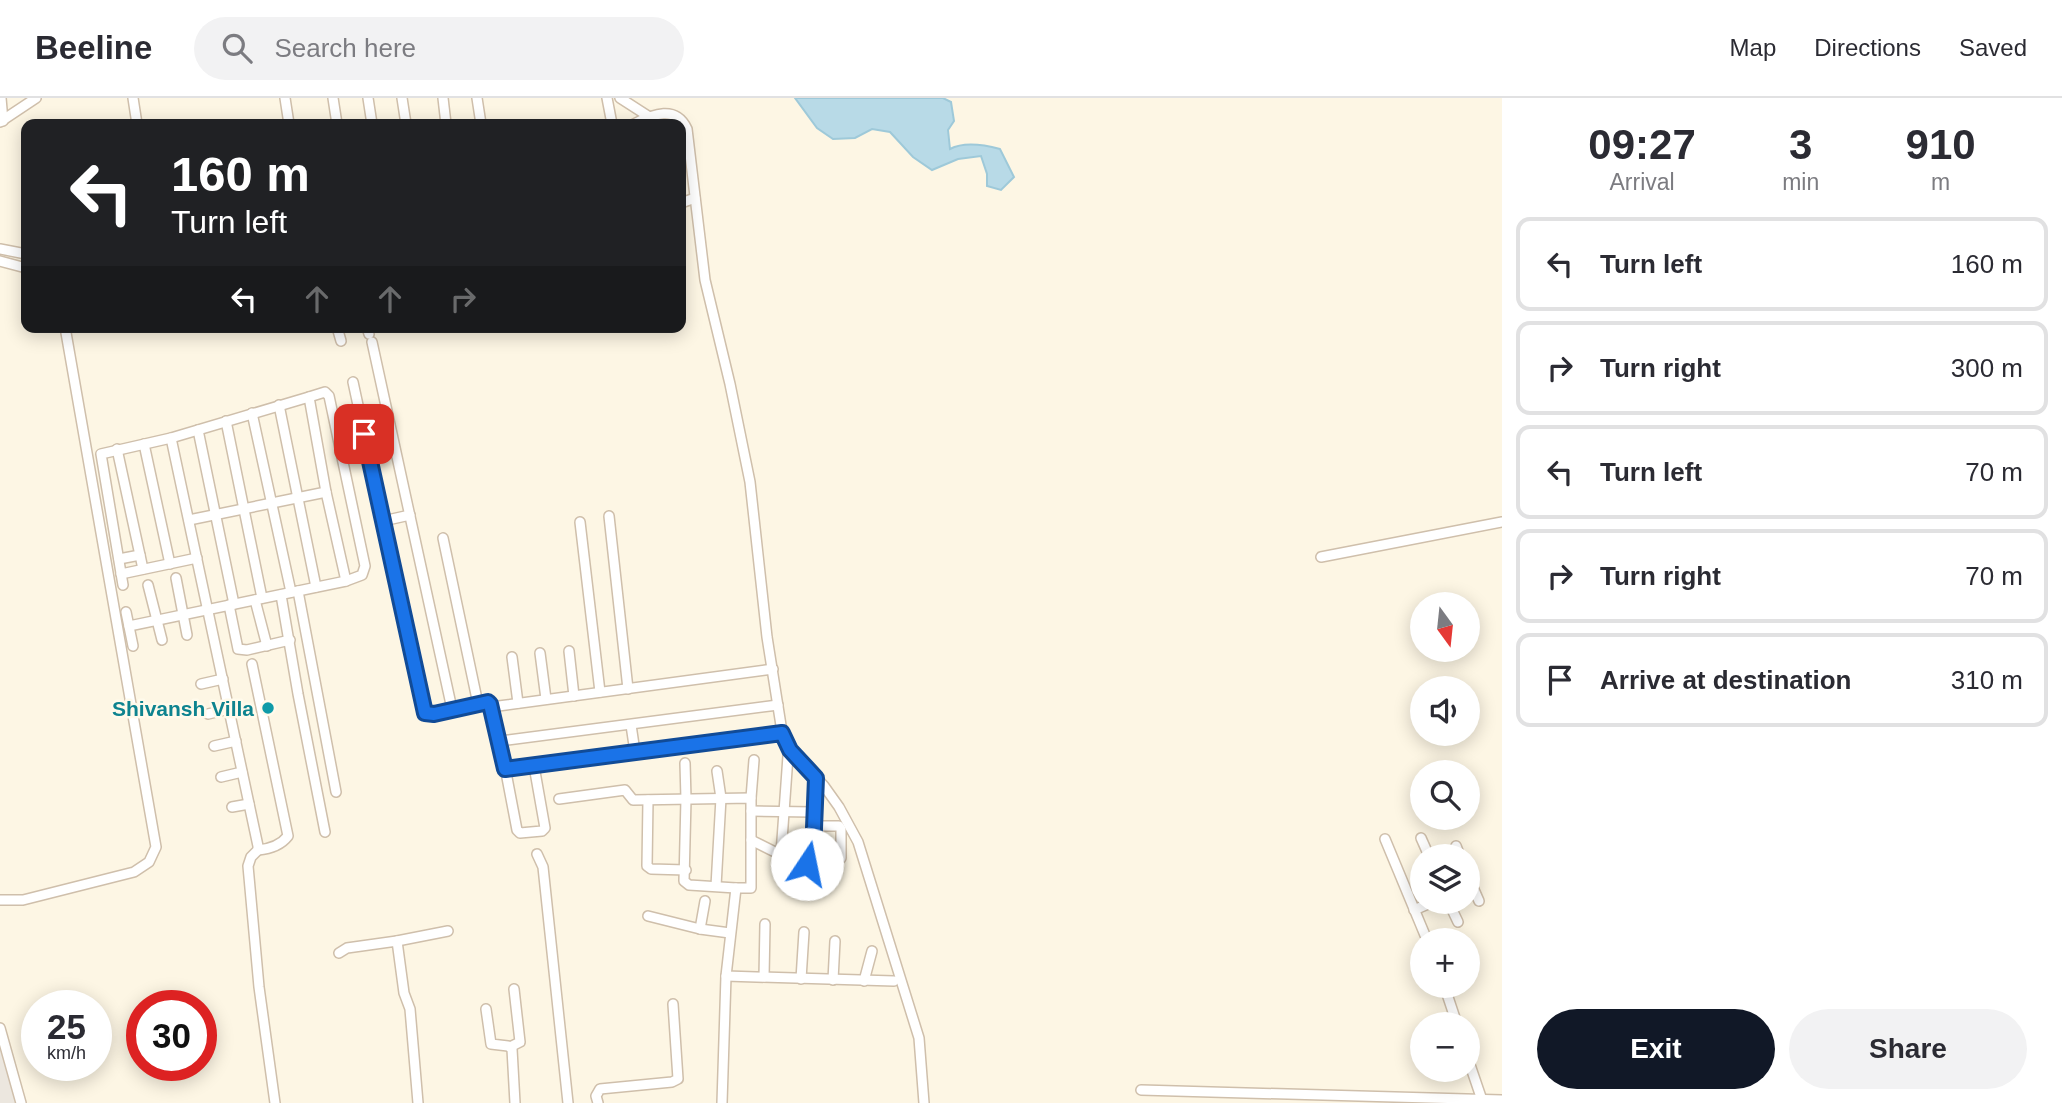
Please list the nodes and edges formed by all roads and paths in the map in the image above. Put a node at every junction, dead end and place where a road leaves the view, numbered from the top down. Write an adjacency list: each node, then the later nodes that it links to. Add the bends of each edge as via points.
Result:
1 (36, 98): 23 (street)
2 (134, 98): 13 (street)
3 (285, 98): 14 (street)
4 (333, 98): 15 (street)
5 (369, 98): 16 (street)
6 (402, 98): 17 (street)
7 (443, 98): 18 (street)
8 (477, 98): 19 (street)
9 (607, 98): 20 (street)
10 (620, 98): 12 (street)
11 (1, 104): 23 (street)
12 (648, 116): 21 (street); 22 (street, via 666,113)
13 (137, 119)
14 (288, 119)
15 (336, 119)
16 (371, 119)
17 (405, 119)
18 (445, 119)
19 (480, 119)
20 (611, 119)
21 (643, 119)
22 (682, 119)
23 (2, 121)
24 (686, 126): 25 (street)
25 (695, 198): 26 (street); 85 (street, via 705,280 750,482)
26 (686, 201)
27 (0, 248): 28 (street)
28 (21, 253)
29 (0, 261): 30 (street)
30 (21, 267)
31 (66, 333): 138 (street, via 156,847 149,862 134,872 23,900)
32 (339, 333): 34 (street)
33 (369, 335): 49 (street)
34 (341, 341)
35 (353, 382): 52 (street)
36 (309, 397): 37 (street); 44 (street); 64 (street, via 325,392 329,396 365,566 362,575)
37 (279, 405): 38 (street); 45 (street)
38 (252, 413): 39 (street); 46 (street)
39 (226, 421): 40 (street); 47 (street)
40 (198, 430): 41 (street); 48 (street)
41 (171, 438): 42 (street); 51 (street)
42 (144, 444): 43 (street); 60 (street)
43 (117, 449): 56 (street); 59 (street, via 100,456)
44 (326, 492): 45 (street); 64 (street)
45 (298, 498): 46 (street); 67 (street)
46 (271, 503): 47 (street); 68 (street)
47 (244, 509): 48 (street); 69 (street)
48 (216, 514): 51 (street); 70 (street)
49 (410, 515): 52 (street); 97 (street)
50 (609, 516): 88 (street)
51 (189, 520): 57 (street)
52 (383, 521): 97 (street, via 424,711)
53 (580, 522): 89 (street)
54 (1502, 522): 58 (street)
55 (443, 538): 93 (street)
56 (140, 555): 59 (street); 61 (street)
57 (197, 558): 60 (street); 71 (street)
58 (1321, 558)
59 (119, 559): 62 (street)
60 (170, 564): 61 (street)
61 (143, 569): 62 (street)
62 (121, 574): 65 (street)
63 (176, 579): 73 (street)
64 (346, 580): 67 (street)
65 (123, 585)
66 (148, 585): 74 (street)
67 (317, 587): 68 (street)
68 (290, 593): 69 (street); 78 (street); 114 (street)
69 (259, 599): 70 (street); 80 (street)
70 (232, 605): 71 (street); 80 (street, via 239,649)
71 (208, 610): 73 (street); 86 (street)
72 (127, 612): 75 (street)
73 (183, 615): 74 (street); 76 (street)
74 (158, 620): 75 (street); 77 (street)
75 (129, 626): 79 (street)
76 (187, 635)
77 (162, 640)
78 (290, 640): 80 (street); 126 (street)
79 (133, 646)
80 (267, 646)
81 (569, 651): 90 (street)
82 (540, 653): 91 (street)
83 (512, 657): 92 (street)
84 (252, 664): 131 (street, via 288,836 269,849)
85 (773, 669): 88 (street); 94 (street)
86 (223, 679): 87 (street); 96 (street)
87 (201, 684)
88 (628, 689): 89 (street)
89 (600, 692): 90 (street)
90 (574, 696): 91 (street)
91 (546, 699): 92 (street)
92 (518, 703): 95 (street)
93 (478, 704): 95 (street, via 488,702); 97 (street)
94 (778, 705): 99 (street); 100 (street)
95 (491, 707): 102 (street)
96 (229, 709): 98 (street); 101 (street)
97 (452, 709)
98 (208, 714)
99 (631, 725): 102 (street); 104 (street)
100 (782, 733): 104 (street); 113 (street, via 790,750)
101 (236, 741): 103 (street); 111 (street)
102 (500, 741): 109 (street)
103 (214, 746)
104 (635, 752): 108 (street)
105 (788, 756): 123 (street)
106 (754, 760): 116 (street)
107 (685, 763): 118 (street)
108 (534, 765): 109 (street); 109 (street, via 545,824 542,831 518,832)
109 (505, 769)
110 (717, 771): 115 (street)
111 (242, 772): 112 (street); 120 (street)
112 (221, 777)
113 (816, 778): 124 (street); 176 (street, via 858,842 919,1038)
114 (337, 792)
115 (720, 798): 116 (street); 118 (street); 136 (street)
116 (751, 798): 122 (street)
117 (559, 799): 119 (street, via 625,790 631,799)
118 (687, 799): 119 (street); 135 (street)
119 (648, 800): 135 (street, via 647,866)
120 (249, 804): 121 (street); 131 (street)
121 (232, 807)
122 (751, 811): 123 (street); 129 (street)
123 (784, 812): 124 (street); 133 (street)
124 (813, 812): 125 (street)
125 (814, 826): 133 (street, via 813,853 807,864); 134 (street, via 839,826)
126 (325, 832)
127 (1422, 838): 130 (street)
128 (1384, 839): 140 (street)
129 (751, 840): 133 (street); 137 (street, via 751,888)
130 (1424, 844)
131 (258, 850): 170 (street, via 248,866)
132 (537, 854): 173 (street, via 543,867)
133 (781, 854)
134 (841, 858)
135 (686, 870): 136 (street, via 685,884)
136 (716, 886): 137 (street)
137 (736, 888): 148 (street)
138 (0, 900)
139 (705, 901): 145 (street)
140 (1410, 901)
141 (1454, 914): 143 (street)
142 (649, 916): 145 (street)
143 (1458, 922)
144 (765, 923): 154 (street)
145 (700, 929): 148 (street)
146 (448, 931): 149 (street)
147 (804, 932): 155 (street)
148 (730, 933): 153 (street)
149 (397, 941): 152 (street); 171 (street, via 410,1009)
150 (835, 941): 156 (street)
151 (872, 951): 157 (street)
152 (339, 953)
153 (726, 976): 154 (street); 175 (street)
154 (764, 977): 155 (street)
155 (801, 978): 156 (street)
156 (833, 980): 157 (street)
157 (864, 981): 158 (street)
158 (894, 981)
159 (514, 989): 163 (street, via 520,1042)
160 (673, 1004): 174 (street, via 678,1079 600,1089)
161 (486, 1009): 163 (street, via 491,1044)
162 (0, 1028): 169 (street)
163 (510, 1047): 172 (street)
164 (1476, 1082): 167 (street)
165 (1141, 1090): 166 (street)
166 (1390, 1100): 167 (street)
167 (1482, 1100): 168 (street)
168 (1502, 1100)
169 (21, 1103)
170 (275, 1103)
171 (418, 1103)
172 (515, 1103)
173 (568, 1103)
174 (598, 1103)
175 (722, 1103)
176 (924, 1103)

